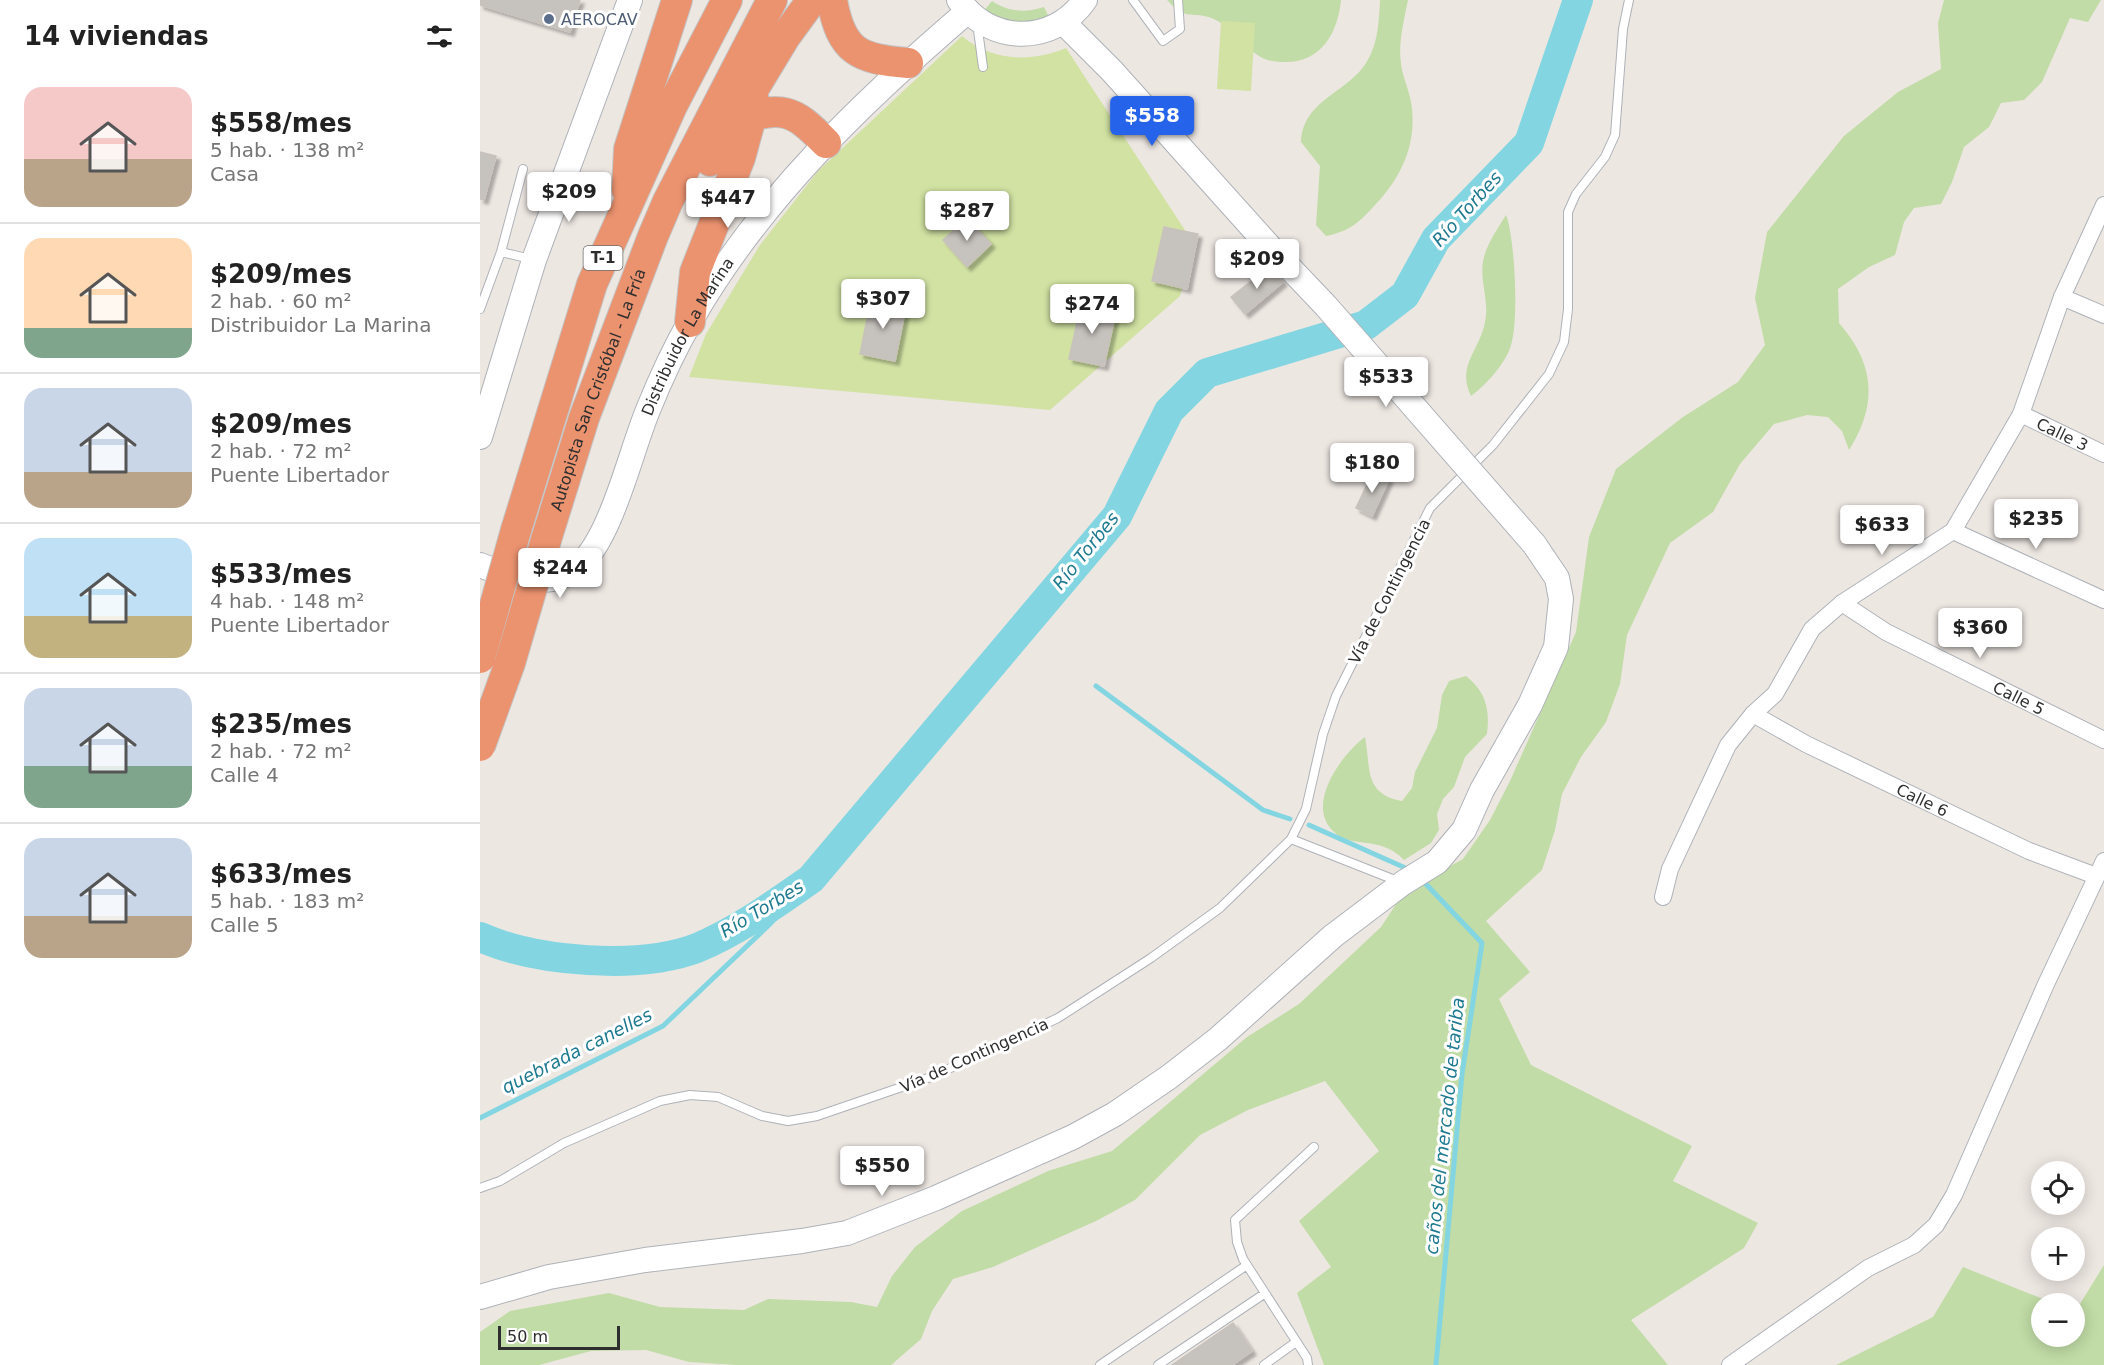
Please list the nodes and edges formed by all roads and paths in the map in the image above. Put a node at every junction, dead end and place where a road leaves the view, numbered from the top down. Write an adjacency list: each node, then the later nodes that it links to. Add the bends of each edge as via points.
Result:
1 (630, 0): 21 (street)
2 (677, 0): 19 (highway, via 629,149)
3 (727, 0): 19 (highway, Autopista San Cristóbal - La Fría / T-1)
4 (772, 0): 22 (highway, via 668,201)
5 (812, 0): 15 (highway, Autopista San Cristóbal - La Fría / T-1, via 758,82)
6 (832, 0): 13 (highway, via 838,27 849,47 872,60)
7 (1085, 0): 12 (street)
8 (1133, 0): 9 (lane, via 1163,41 1180,29)
9 (1178, 0)
10 (1629, 0): 38 (lane, Vía de Contingencia, via 1615,135 1568,212 1564,342 1550,374 1500,436 1430,508 1336,696 1306,809)
11 (968, 10): 12 (street, via 996,30 1019,35 1042,32); 13 (street, Distribuidor La Marina); 14 (lane)
12 (1063, 22): 41 (street, bridge, via 1326,306 1534,544 1557,578 1561,599 1556,646 1530,705 1464,830 1437,862)
13 (908, 63): 16 (street, Distribuidor La Marina)
14 (983, 67)
15 (744, 117): 16 (highway, via 776,112 803,119); 22 (highway, Autopista San Cristóbal - La Fría / T-1, via 708,165 664,258); 26 (highway, via 740,158 695,272)
16 (826, 143): 26 (street, Distribuidor La Marina, via 759,222)
17 (523, 169): 20 (lane)
18 (2104, 205): 23 (street)
19 (626, 206): 34 (highway, Autopista San Cristóbal - La Fría / T-1, bridge, via 592,284)
20 (501, 252): 21 (lane); 24 (lane)
21 (534, 260): 28 (street)
22 (636, 286): 37 (highway, Autopista San Cristóbal - La Fría / T-1, bridge, via 584,418 510,663)
23 (2062, 297): 25 (street); 27 (street)
24 (480, 309)
25 (2104, 315)
26 (690, 322): 31 (street, Distribuidor La Marina, via 648,410 605,528 579,566 550,580 531,580)
27 (2021, 414): 29 (street, Calle 3); 30 (street)
28 (480, 437)
29 (2104, 454)
30 (1953, 531): 32 (street); 33 (street)
31 (480, 565)
32 (2104, 600)
33 (1842, 603): 35 (street, via 1812,629 1775,694); 36 (street, Calle 5, via 1886,633)
34 (480, 658)
35 (1753, 714): 40 (street, Calle 6, via 1806,744 2029,851); 42 (street, via 1728,745 1688,825)
36 (2104, 740)
37 (480, 746)
38 (1291, 839): 41 (lane); 44 (lane, Vía de Contingencia, via 1220,908 1151,958 1058,1018 931,1077 817,1116 788,1121 762,1116 718,1097 690,1095 660,1101 564,1143 500,1181)
39 (2104, 861): 40 (street)
40 (2096, 876): 53 (street, via 1954,1195 1936,1225 1914,1245 1868,1268)
41 (1403, 883): 47 (street, via 1333,936 1169,1077 1115,1114 946,1194 847,1233 645,1260 549,1277)
42 (1663, 897)
43 (1314, 1147): 45 (lane, via 1235,1220 1237,1242)
44 (480, 1188)
45 (1247, 1265): 46 (lane); 49 (lane)
46 (1264, 1294): 48 (lane); 50 (lane)
47 (480, 1297)
48 (1296, 1342): 51 (lane); 52 (lane)
49 (1100, 1365)
50 (1158, 1365)
51 (1264, 1365)
52 (1308, 1365)
53 (1730, 1365)

